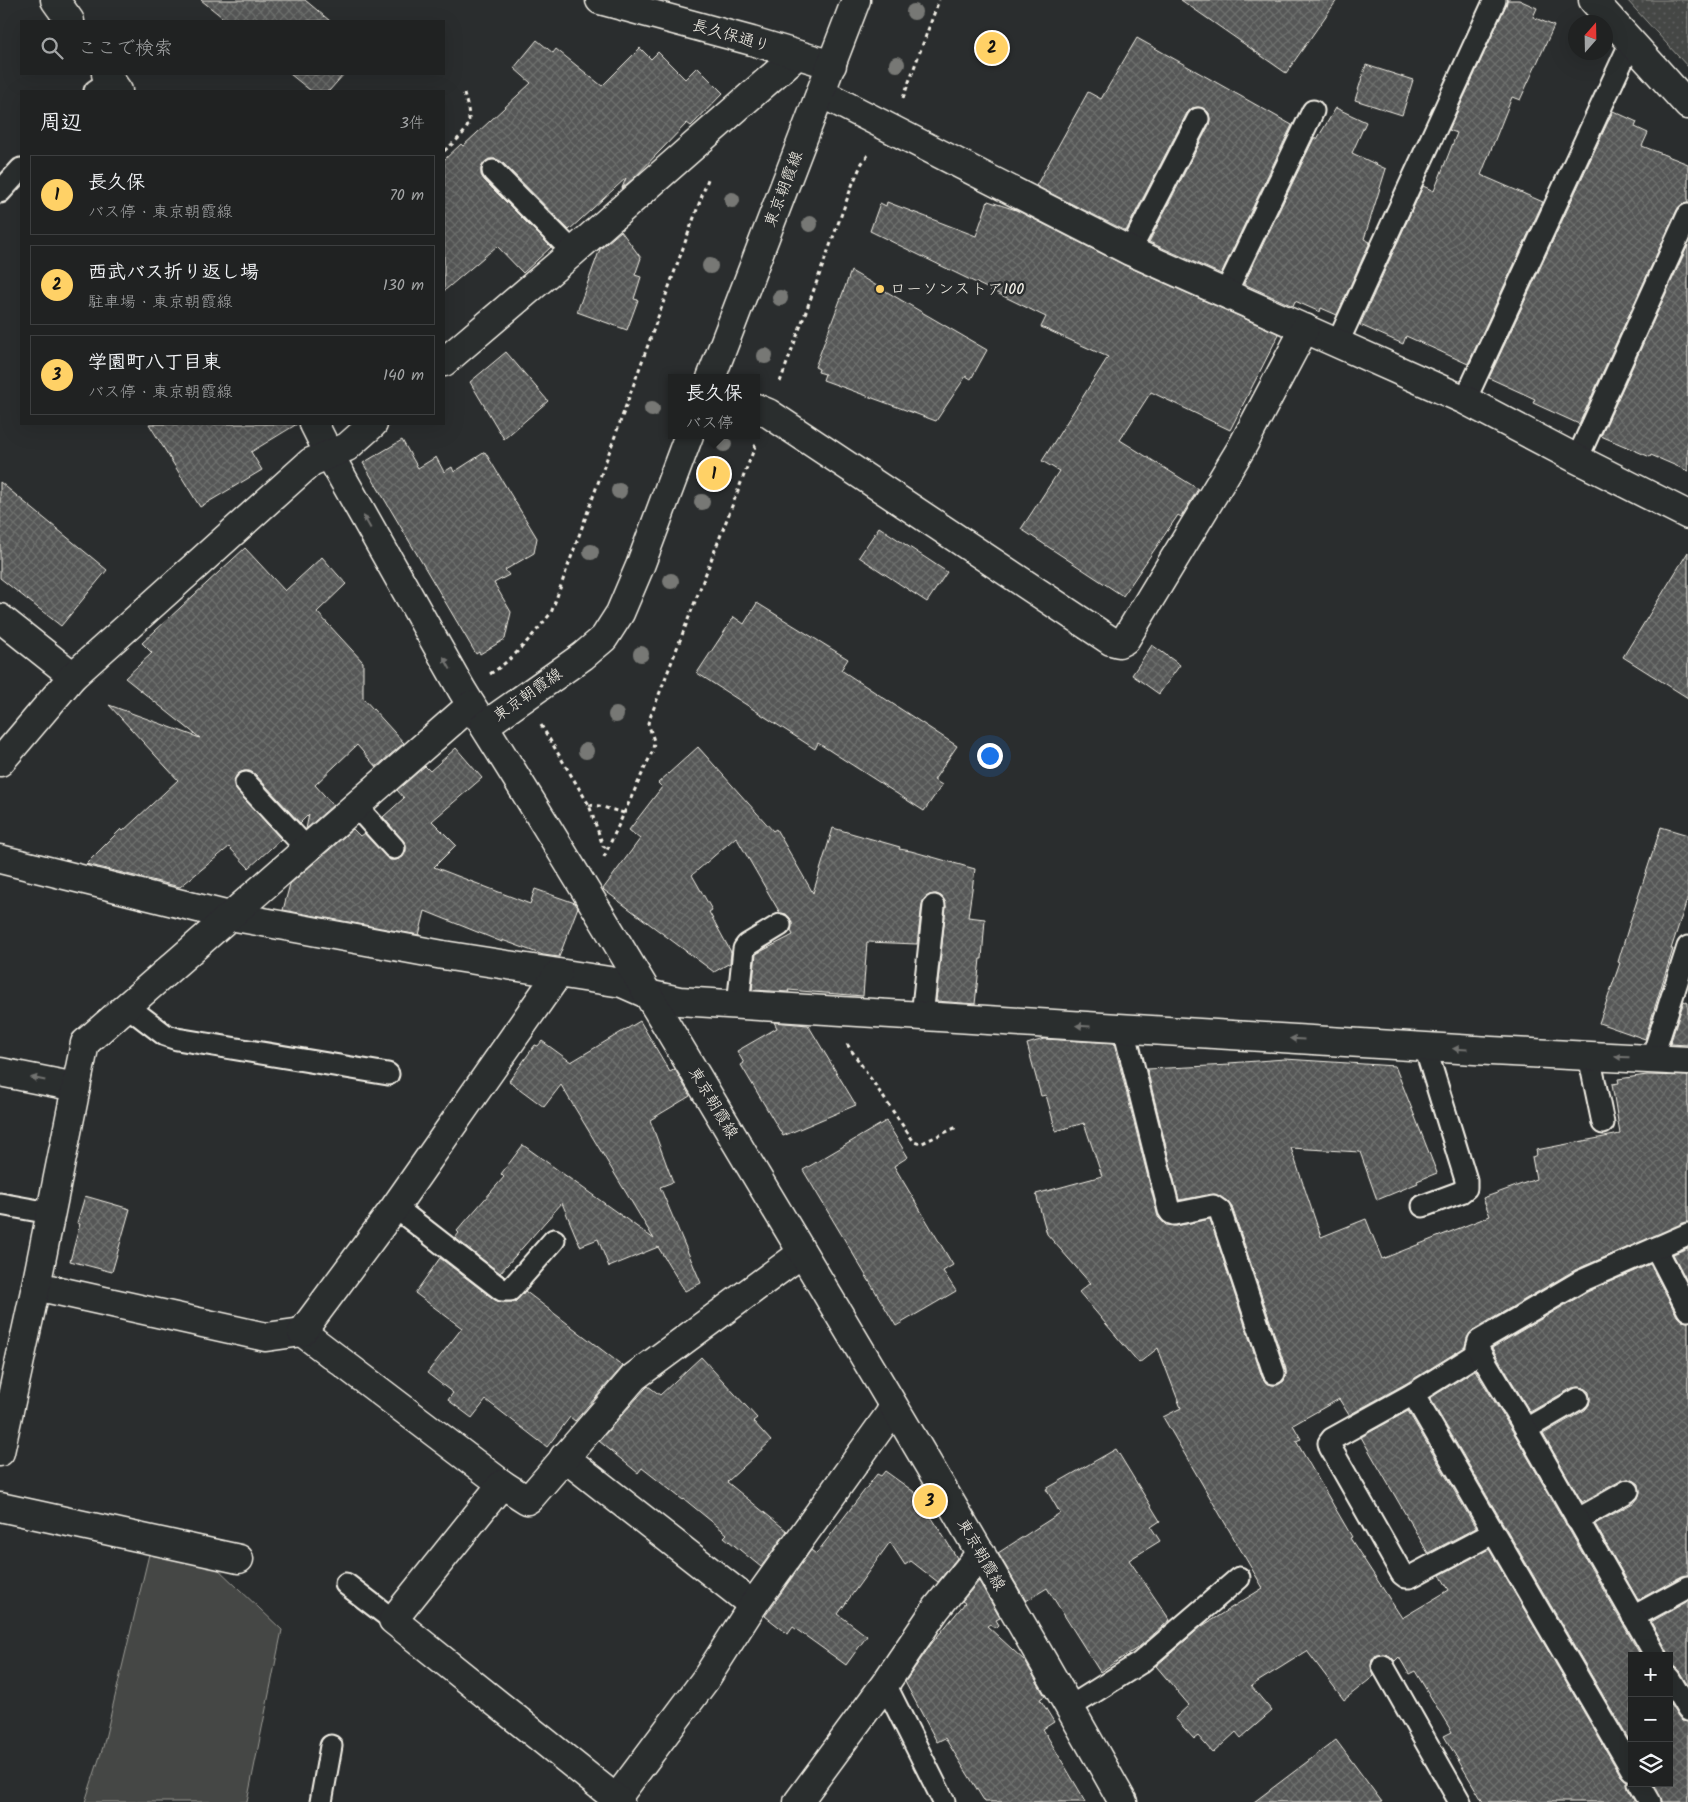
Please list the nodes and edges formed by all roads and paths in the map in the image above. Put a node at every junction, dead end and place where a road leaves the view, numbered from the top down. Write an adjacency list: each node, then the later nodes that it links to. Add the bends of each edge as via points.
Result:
1 (55, 0): 6 (street)
2 (600, 0): 8 (street, 長久保通り)
3 (856, 0): 9 (street, 東京朝霞線)
4 (1495, 0): 25 (lane)
5 (1593, 0): 7 (street)
6 (69, 20)
7 (1631, 42): 12 (street); 28 (lane)
8 (797, 55): 9 (street, 長久保通り); 22 (street)
9 (832, 65): 11 (street, 東京朝霞線)
10 (463, 91): 15 (path, via 470,122 463,135)
11 (821, 93): 21 (street); 27 (street, 東京朝霞線)
12 (1688, 105)
13 (1313, 111): 23 (lane)
14 (1198, 119): 21 (lane)
15 (445, 151)
16 (20, 170): 19 (lane)
17 (493, 171): 22 (lane)
18 (710, 173): 39 (path, via 551,613 504,665)
19 (0, 192)
20 (1688, 214): 34 (lane)
21 (1130, 251): 23 (street)
22 (573, 252): 26 (street)
23 (1226, 294): 24 (street)
24 (1305, 328): 25 (street); 29 (street, via 1242,447 1126,640 1120,643 1111,641)
25 (1338, 342): 28 (street)
26 (445, 361)
27 (713, 374)
28 (1465, 400): 34 (street)
29 (760, 410)
30 (314, 425): 33 (street)
31 (372, 425): 33 (street, via 347,447)
32 (688, 439): 38 (street, 東京朝霞線, via 620,613 604,638)
33 (329, 454): 37 (street, via 311,462); 39 (street, one-way to 33)
34 (1577, 459): 35 (street)
35 (1688, 515)
36 (0, 618): 37 (street)
37 (74, 676): 40 (street)
38 (525, 698): 39 (street, 東京朝霞線); 42 (path)
39 (472, 707): 43 (street); 54 (street, 東京朝霞線, via 544,820)
40 (0, 762)
41 (246, 783): 46 (lane)
42 (589, 804): 44 (path); 47 (path, via 603,846)
43 (356, 806): 45 (lane); 46 (street)
44 (624, 813)
45 (394, 848)
46 (307, 849): 50 (street)
47 (608, 849)
48 (0, 859): 50 (street)
49 (934, 906): 58 (lane)
50 (230, 916): 53 (street); 56 (street)
51 (780, 925): 55 (lane, via 744,949)
52 (1688, 947): 62 (lane)
53 (558, 974): 54 (street, via 622,984); 71 (street)
54 (647, 994): 55 (street, via 679,1001); 76 (street, 東京朝霞線)
55 (738, 1004): 57 (street)
56 (127, 1006): 65 (lane, via 165,1035 176,1039); 66 (street, via 85,1043)
57 (834, 1011): 58 (street); 68 (path, via 832,1023 914,1142 920,1144)
58 (922, 1016): 59 (street, one-way to 58)
59 (1124, 1029): 60 (street, one-way to 59); 81 (lane, via 1169,1210 1174,1214 1213,1206 1220,1211)
60 (1425, 1047): 61 (street, one-way to 60); 70 (lane, via 1466,1188)
61 (1588, 1056): 62 (street, one-way to 61); 67 (lane)
62 (1652, 1058): 63 (street)
63 (1688, 1061)
64 (0, 1072): 66 (street, one-way to 64)
65 (388, 1074)
66 (76, 1087): 72 (street)
67 (1603, 1123)
68 (957, 1127)
69 (0, 1204): 72 (lane)
70 (1423, 1206)
71 (395, 1207): 74 (lane, via 502,1290 510,1290); 79 (street)
72 (50, 1214): 77 (street)
73 (1688, 1234): 75 (lane)
74 (554, 1240)
75 (1656, 1248): 78 (lane); 80 (lane, via 1581,1281 1479,1341 1477,1348)
76 (802, 1253): 84 (street, 東京朝霞線); 87 (street, via 634,1377)
77 (36, 1286): 79 (street, via 266,1337); 86 (street)
78 (1688, 1310)
79 (302, 1332): 88 (street)
80 (1480, 1352): 82 (lane); 85 (lane)
81 (1274, 1373)
82 (1413, 1394): 92 (lane); 92 (lane, via 1329,1443 1402,1574 1410,1577)
83 (1578, 1399): 85 (lane)
84 (894, 1408): 93 (street, 東京朝霞線); 98 (street)
85 (1526, 1429): 91 (lane)
86 (0, 1452)
87 (564, 1457): 88 (street, via 527,1500); 98 (street)
88 (502, 1484): 100 (street)
89 (1628, 1492): 91 (lane)
90 (0, 1507): 94 (street)
91 (1578, 1520): 99 (lane)
92 (1493, 1533): 108 (lane)
93 (981, 1553): 103 (street, via 936,1609); 105 (street, 東京朝霞線)
94 (239, 1559)
95 (1239, 1578): 105 (lane, via 1140,1663)
96 (346, 1584): 100 (lane)
97 (1688, 1586): 99 (lane)
98 (753, 1605): 110 (street, via 706,1680)
99 (1633, 1617): 101 (lane)
100 (393, 1620): 110 (street)
101 (1654, 1652)
102 (1383, 1666): 115 (lane)
103 (885, 1684): 112 (street); 113 (lane)
104 (1673, 1685): 106 (lane)
105 (1070, 1707): 114 (street, 東京朝霞線)
106 (1688, 1710)
107 (331, 1746): 111 (lane)
108 (1628, 1763)
109 (1641, 1787): 116 (lane)
110 (618, 1801)
111 (321, 1802)
112 (798, 1802)
113 (944, 1802)
114 (1123, 1802)
115 (1460, 1802)
116 (1650, 1802)

